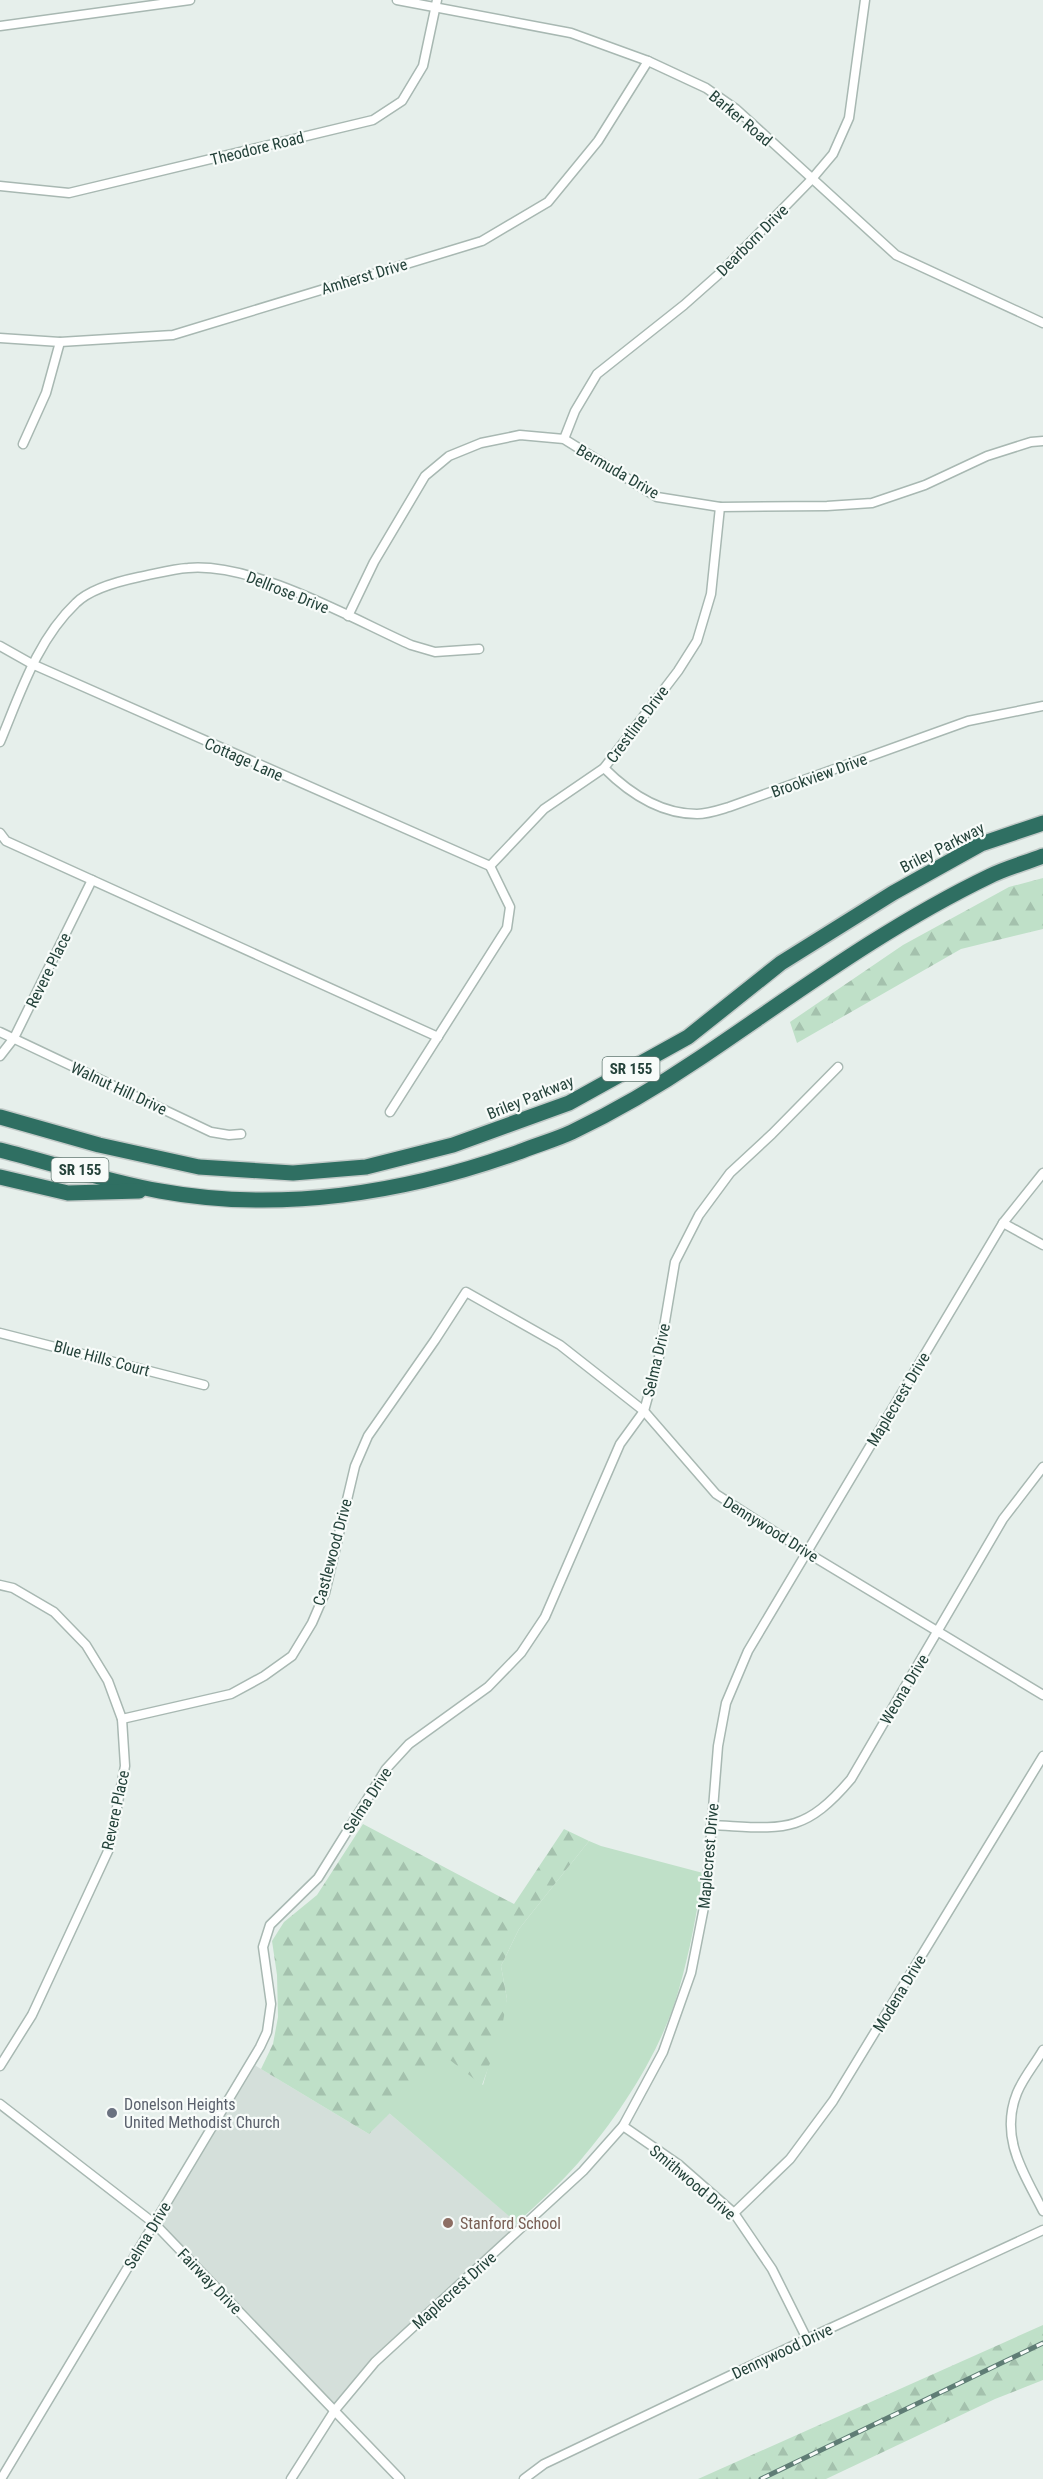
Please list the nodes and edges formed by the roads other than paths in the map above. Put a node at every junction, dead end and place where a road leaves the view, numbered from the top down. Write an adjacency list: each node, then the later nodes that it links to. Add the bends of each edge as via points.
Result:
1 (190, 0): 5 (street)
2 (397, 0): 4 (street, Barker Road)
3 (865, 0): 7 (street, Dearborn Drive, via 849,118 833,154)
4 (437, 3): 6 (street, Barker Road, via 571,33); 8 (street, Theodore Road, via 423,66 402,101 373,120 69,193)
5 (0, 26)
6 (648, 61): 7 (street, Barker Road, via 721,98); 11 (street, Amherst Drive, via 598,141 548,202 482,241 173,335)
7 (811, 180): 9 (street, Barker Road, via 896,255); 12 (street, Dearborn Drive, via 719,274 597,374)
8 (0, 186)
9 (1043, 323)
10 (0, 338): 11 (street, Amherst Drive)
11 (60, 342): 14 (street, via 46,393)
12 (564, 439): 15 (street, Bermuda Drive, via 657,497); 16 (street, Bermuda Drive, via 520,435 481,443 449,456 425,476 374,562)
13 (1043, 441): 15 (street, Bermuda Drive, via 987,456 930,483 872,503)
14 (23, 444)
15 (720, 507): 22 (street, Crestline Drive, via 711,594 697,641)
16 (348, 616): 18 (street, Dellrose Drive, via 435,652); 19 (street, Dellrose Drive, via 269,581 230,570 189,567 117,581 78,600)
17 (0, 646): 19 (street, Cottage Lane)
18 (479, 649)
19 (32, 664): 21 (street, Dellrose Drive); 26 (street, Cottage Lane)
20 (1043, 706): 22 (street, Brookview Drive, via 968,721 700,814 670,812 646,801 622,786)
21 (0, 742)
22 (604, 768): 26 (street, Crestline Drive, via 544,809)
23 (1043, 823): 36 (highway, Briley Parkway / SR 155, via 981,843 893,893 781,963 688,1037 569,1103 453,1145 366,1167 293,1173 199,1167)
24 (0, 833): 27 (street, via 6,841)
25 (1043, 856): 41 (highway, SR 155, via 992,875 902,922 698,1059 570,1133 427,1181 347,1195 276,1200)
26 (490, 866): 29 (street, via 510,907 507,928)
27 (93, 880): 29 (street); 30 (street, Revere Place)
28 (0, 1032): 30 (street, Walnut Hill Drive)
29 (438, 1037): 34 (street)
30 (14, 1038): 31 (street, Revere Place); 37 (street, Walnut Hill Drive, via 211,1132)
31 (0, 1056)
32 (838, 1067): 47 (street, Selma Drive, via 730,1173 699,1215 675,1262)
33 (0, 1106): 36 (highway)
34 (390, 1112)
35 (0, 1117): 36 (highway, Briley Parkway / SR 155)
36 (55, 1133)
37 (241, 1134)
38 (0, 1150): 41 (highway, SR 155)
39 (1043, 1173): 42 (street, Maplecrest Drive)
40 (0, 1177): 41 (highway, via 68,1193)
41 (160, 1191)
42 (1003, 1223): 43 (street); 49 (street, Maplecrest Drive)
43 (1043, 1245)
44 (466, 1292): 47 (street, Dennywood Drive, via 560,1345); 53 (street, Castlewood Drive, via 368,1436 355,1466 325,1593 292,1656 264,1677 231,1694)
45 (0, 1333): 46 (street, Blue Hills Court)
46 (204, 1385)
47 (644, 1411): 49 (street, Dennywood Drive, via 716,1494); 62 (street, Selma Drive, via 620,1444 545,1617 521,1653 488,1686 409,1744 386,1768 318,1878 270,1925 263,1947 271,2004 267,2032)
48 (1043, 1467): 51 (street, Weona Drive, via 1003,1519)
49 (806, 1552): 51 (street, Dennywood Drive); 55 (street, Maplecrest Drive, via 748,1651 726,1703)
50 (0, 1585): 53 (street, Revere Place, via 13,1588 54,1612 86,1645 108,1681)
51 (938, 1633): 52 (street, Dennywood Drive); 55 (street, Weona Drive, via 851,1779 833,1800 806,1820 782,1828)
52 (1043, 1695)
53 (122, 1719): 57 (street, Revere Place, via 125,1766 109,1850 32,2015)
54 (1043, 1756): 61 (street, Modena Drive, via 833,2101 790,2159)
55 (711, 1826): 59 (street, Maplecrest Drive, via 706,1898 691,1973 663,2052)
56 (1043, 2050): 60 (street, via 1017,2093 1011,2122 1014,2154)
57 (0, 2066)
58 (0, 2104): 62 (street, Fairway Drive)
59 (623, 2126): 61 (street, Smithwood Drive, via 678,2164); 65 (street, Maplecrest Drive, via 583,2171 375,2362)
60 (1043, 2211)
61 (734, 2213): 64 (street, Smithwood Drive, via 772,2268)
62 (155, 2224): 65 (street, Fairway Drive); 66 (street, Selma Drive)
63 (1043, 2229): 64 (street, Dennywood Drive)
64 (807, 2339): 69 (street, Dennywood Drive, via 544,2464)
65 (335, 2410): 67 (street, Maplecrest Drive); 68 (street, Fairway Drive)
66 (1, 2479)
67 (291, 2479)
68 (400, 2479)
69 (524, 2479)

